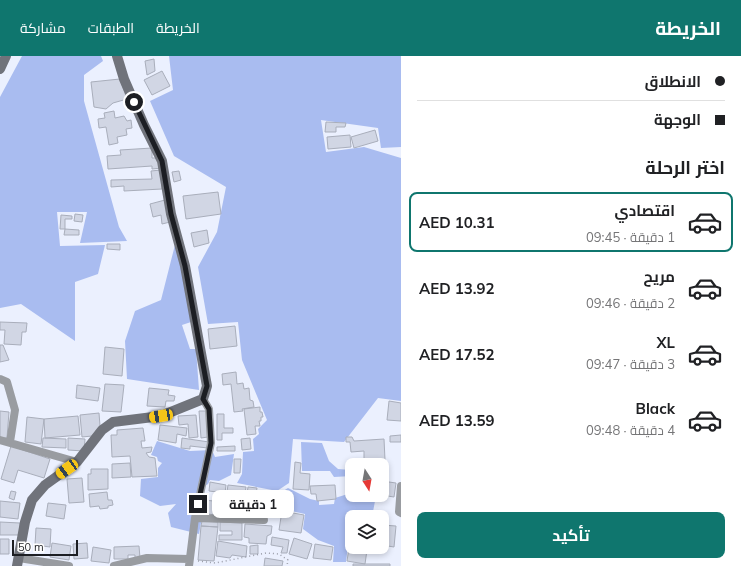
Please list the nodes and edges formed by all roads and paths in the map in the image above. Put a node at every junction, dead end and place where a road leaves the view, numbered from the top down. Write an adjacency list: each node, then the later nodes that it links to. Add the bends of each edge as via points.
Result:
1 (6, 56): 3 (street)
2 (117, 56): 5 (street, via 124,79 162,161 207,386)
3 (0, 69)
4 (0, 378): 7 (street, via 7,382 15,410)
5 (203, 399): 8 (street, via 161,416 113,422 102,430); 11 (street, via 209,409 211,443)
6 (0, 440): 7 (street)
7 (10, 442): 8 (street)
8 (78, 462): 13 (street, via 45,485 32,500)
9 (401, 486): 10 (street)
10 (401, 513)
11 (195, 518): 12 (street); 14 (street)
12 (264, 520)
13 (18, 562): 15 (street)
14 (189, 562): 16 (street, via 147,558); 17 (path, via 215,563 266,553 279,554 288,560)
15 (69, 566)
16 (114, 566)
17 (287, 566)

